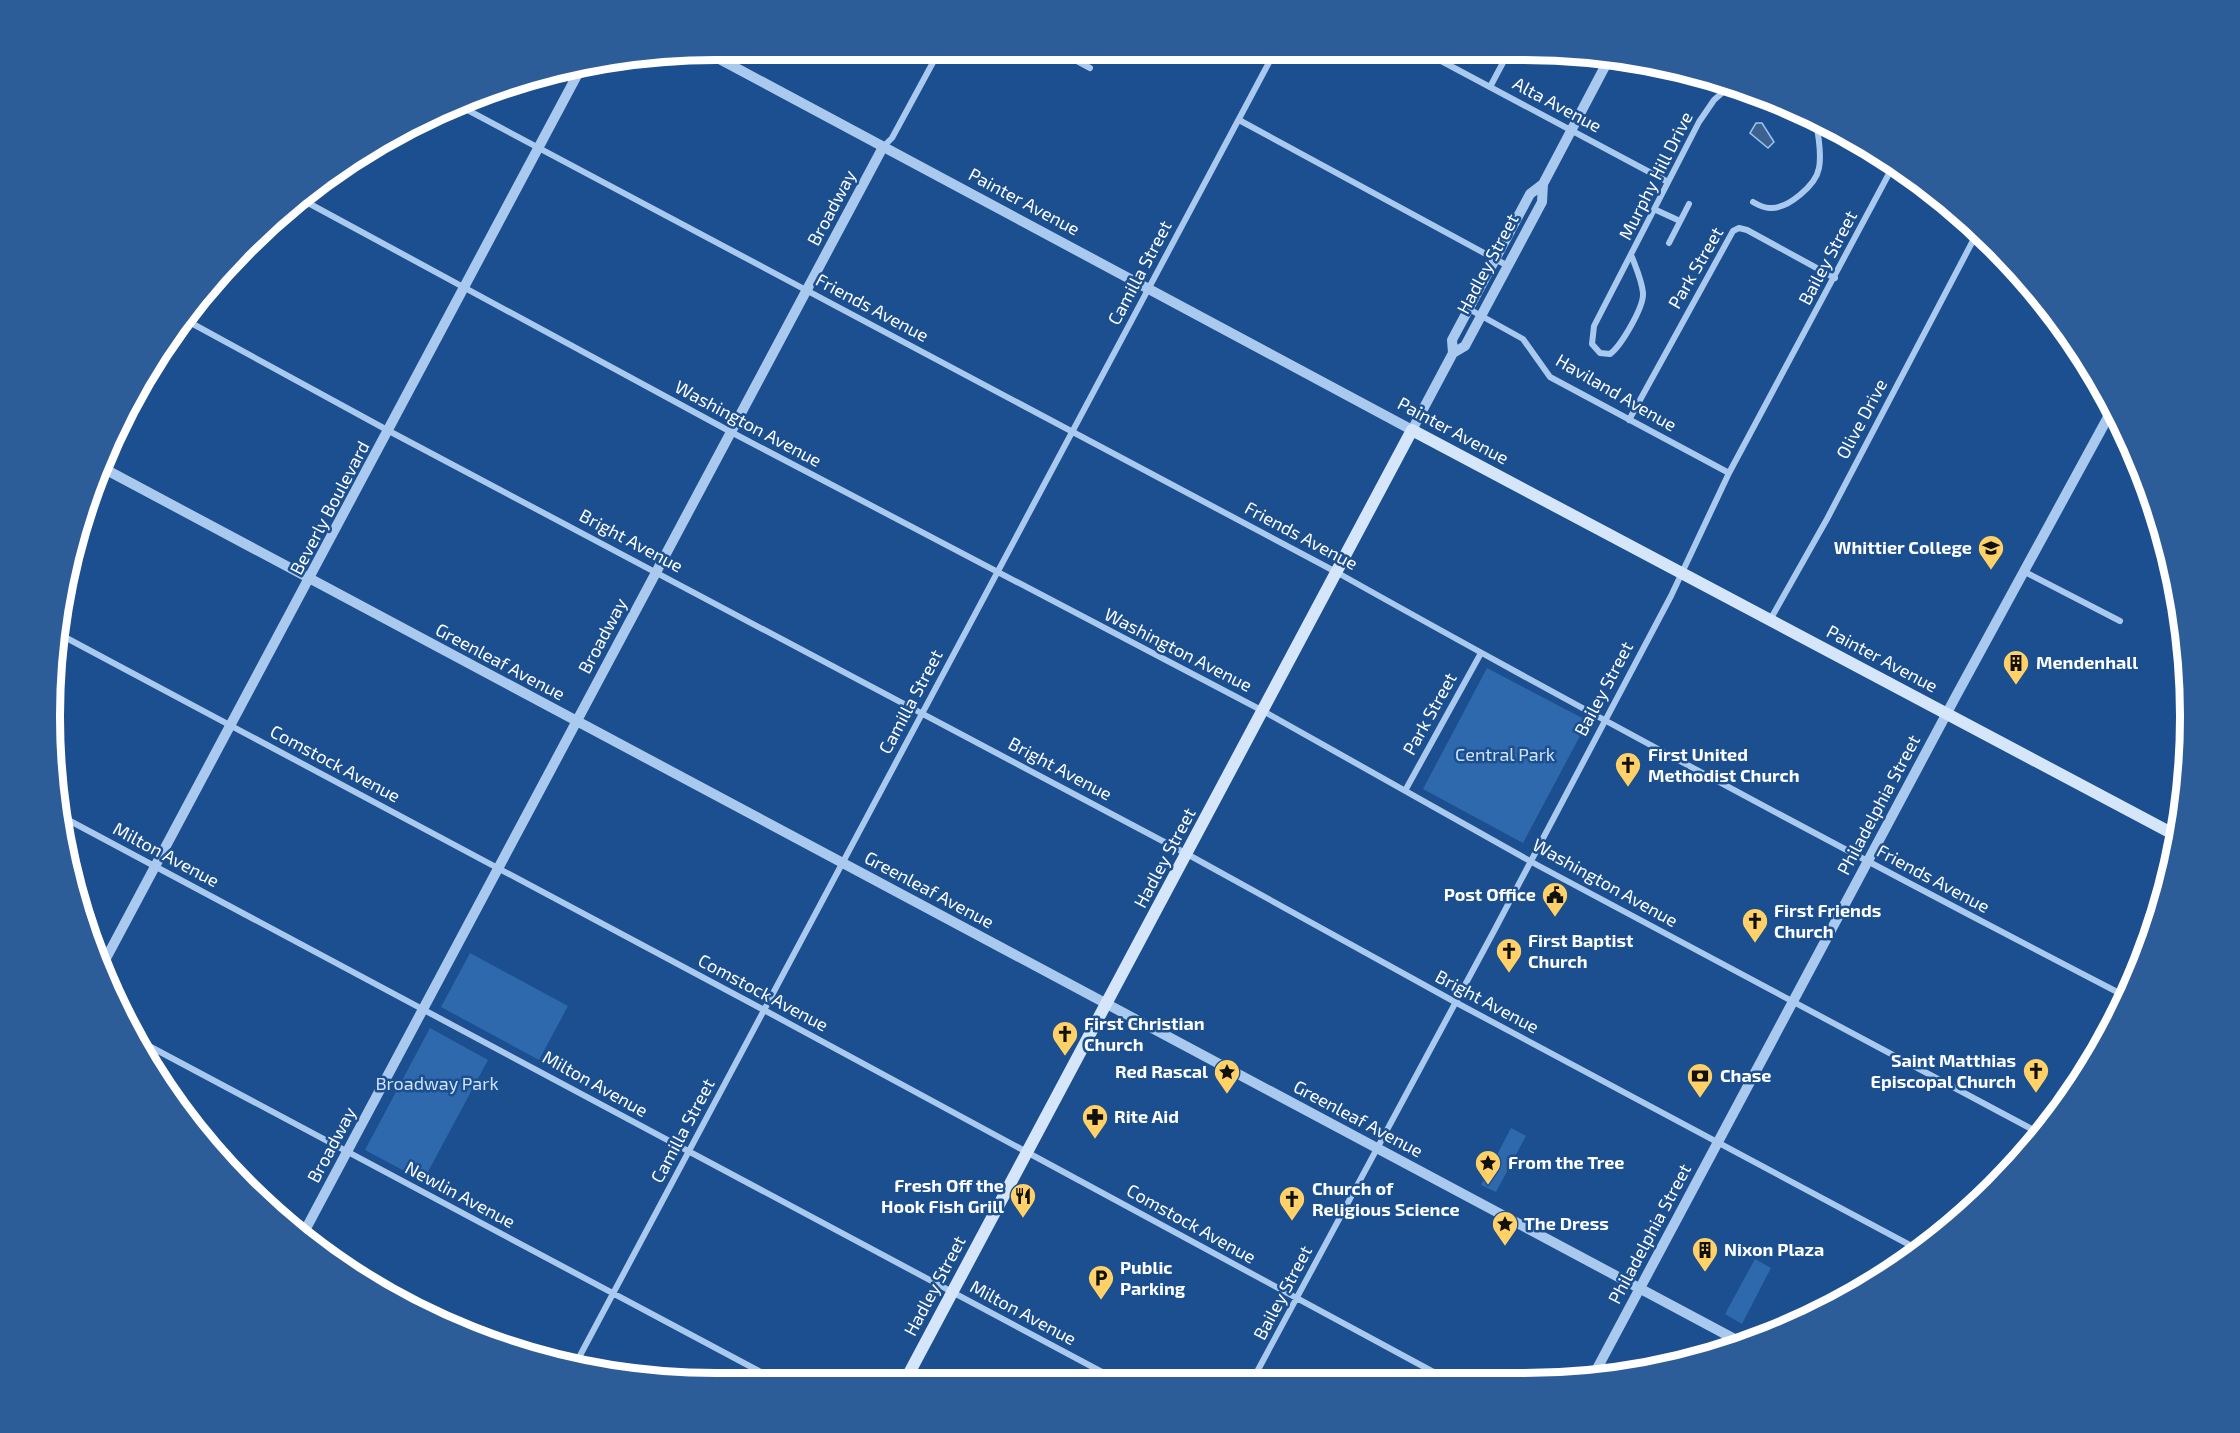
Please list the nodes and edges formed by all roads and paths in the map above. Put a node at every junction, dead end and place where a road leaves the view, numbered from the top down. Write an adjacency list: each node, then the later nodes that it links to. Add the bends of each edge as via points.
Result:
1 (721, 60): 16 (street, Painter Avenue)
2 (934, 60): 16 (street, Broadway, via 892,138)
3 (1075, 60): 8 (street)
4 (1270, 60): 13 (street, Camilla Street)
5 (1440, 60): 10 (street, Alta Avenue)
6 (1504, 60): 10 (street)
7 (1605, 66): 15 (street, Hadley Street)
8 (1090, 68)
9 (577, 75): 17 (street, Beverly Boulevard)
10 (1490, 87): 15 (street, Alta Avenue)
11 (1724, 91): 19 (street, Murphy Hill Drive, via 1699,122)
12 (467, 109): 17 (street, Friends Avenue)
13 (1239, 120): 29 (street); 33 (street, Camilla Street)
14 (1816, 129): 21 (street, via 1820,159 1816,177 1778,207)
15 (1571, 130): 19 (street, Alta Avenue); 20 (street, Hadley Street)
16 (883, 147): 33 (street, Painter Avenue); 34 (street, Broadway)
17 (540, 148): 32 (street, Beverly Boulevard); 34 (street, Friends Avenue)
18 (1890, 172): 31 (street, Bailey Street)
19 (1668, 182): 24 (street, Murphy Hill Drive)
20 (1543, 184): 29 (street, Hadley Street, via 1530,194); 30 (street, Hadley Street, via 1542,202)
21 (1753, 202)
22 (308, 203): 32 (street, Washington Avenue)
23 (1689, 204): 25 (street)
24 (1656, 210): 25 (street); 28 (street, Murphy Hill Drive)
25 (1680, 221): 27 (street)
26 (1974, 239): 53 (street, Olive Drive)
27 (1669, 243)
28 (1632, 257): 28 (street, Murphy Hill Drive, via 1594,326 1592,344 1600,353 1610,354 1619,345 1643,300)
29 (1495, 259): 30 (street); 35 (street, Hadley Street)
30 (1508, 266): 36 (street, Hadley Street)
31 (1835, 278): 40 (street, Park Street, via 1747,230 1733,231); 46 (street, Bailey Street)
32 (465, 289): 42 (street, Beverly Boulevard); 43 (street, Washington Avenue)
33 (1149, 289): 41 (street, Painter Avenue); 44 (street, Camilla Street)
34 (806, 290): 43 (street, Broadway); 44 (street, Friends Avenue)
35 (1469, 309): 36 (street, Haviland Avenue); 38 (street, Hadley Street, via 1452,340)
36 (1481, 316): 38 (street, Hadley Street, via 1464,346); 40 (street, Haviland Avenue, via 1522,339 1550,376)
37 (192, 323): 42 (street, Bright Avenue)
38 (1453, 353): 41 (street, Hadley Street)
39 (2108, 419): 48 (street, Philadelphia Street)
40 (1629, 420): 46 (street, Haviland Avenue)
41 (1412, 430): 50 (main road, Hadley Street); 51 (main road, Painter Avenue)
42 (389, 431): 47 (street, Bright Avenue); 52 (street, Beverly Boulevard)
43 (731, 432): 47 (street, Broadway); 49 (street, Washington Avenue)
44 (1072, 432): 49 (street, Camilla Street); 50 (street, Friends Avenue)
45 (108, 471): 52 (street, Greenleaf Avenue)
46 (1729, 473): 51 (street, Bailey Street)
47 (657, 571): 59 (street, Bright Avenue); 61 (street, Broadway)
48 (2025, 572): 54 (street); 58 (street, Philadelphia Street)
49 (997, 573): 57 (street, Washington Avenue); 59 (street, Camilla Street)
50 (1338, 573): 56 (street, Friends Avenue); 57 (main road, Hadley Street)
51 (1681, 573): 53 (main road, Painter Avenue); 60 (street, Bailey Street)
52 (310, 580): 61 (street, Greenleaf Avenue); 62 (street, Beverly Boulevard)
53 (1770, 620): 58 (main road, Painter Avenue)
54 (2120, 621)
55 (65, 637): 62 (street, Comstock Avenue)
56 (1480, 653): 60 (street, Friends Avenue); 63 (street, Park Street)
57 (1263, 711): 63 (street, Washington Avenue); 66 (main road, Hadley Street)
58 (1946, 713): 65 (main road, Painter Avenue); 68 (street, Philadelphia Street)
59 (922, 714): 66 (street, Bright Avenue); 69 (street, Camilla Street)
60 (1605, 719): 67 (street, Bailey Street); 68 (street, Friends Avenue)
61 (576, 722): 69 (street, Greenleaf Avenue); 71 (street, Broadway)
62 (232, 726): 70 (street, Beverly Boulevard); 71 (street, Comstock Avenue)
63 (1406, 789): 67 (street, Washington Avenue)
64 (69, 821): 70 (street, Milton Avenue)
65 (2169, 832)
66 (1187, 854): 74 (street, Bright Avenue); 76 (main road, Hadley Street)
67 (1530, 859): 74 (street, Bailey Street); 75 (street, Washington Avenue)
68 (1867, 862): 73 (street, Friends Avenue); 75 (street, Philadelphia Street)
69 (843, 863): 76 (street, Greenleaf Avenue); 78 (street, Camilla Street)
70 (154, 867): 72 (street, Beverly Boulevard); 77 (street, Milton Avenue)
71 (498, 869): 77 (street, Broadway); 78 (street, Comstock Avenue)
72 (106, 958)
73 (2119, 992)
74 (1455, 1002): 81 (street, Bright Avenue); 82 (street, Bailey Street)
75 (1792, 1002): 80 (street, Washington Avenue); 81 (street, Philadelphia Street)
76 (1108, 1004): 82 (street, Greenleaf Avenue); 85 (main road, Hadley Street)
77 (424, 1008): 83 (street, Broadway); 84 (street, Milton Avenue)
78 (764, 1010): 84 (street, Camilla Street); 85 (street, Comstock Avenue)
79 (148, 1046): 83 (street, Newlin Avenue)
80 (2033, 1130)
81 (1718, 1141): 87 (street, Bright Avenue); 88 (street, Philadelphia Street)
82 (1378, 1149): 88 (street, Greenleaf Avenue); 91 (street, Bailey Street)
83 (347, 1151): 86 (street, Broadway); 90 (street, Newlin Avenue)
84 (689, 1152): 89 (street, Milton Avenue); 90 (street, Camilla Street)
85 (1028, 1152): 89 (main road, Hadley Street); 91 (street, Comstock Avenue)
86 (306, 1228)
87 (1911, 1246)
88 (1639, 1288): 92 (street, Greenleaf Avenue); 94 (street, Philadelphia Street)
89 (952, 1292): 96 (main road, Hadley Street); 97 (street, Milton Avenue)
90 (613, 1294): 93 (street, Camilla Street); 95 (street, Newlin Avenue)
91 (1296, 1299): 98 (street, Bailey Street); 99 (street, Comstock Avenue)
92 (1734, 1338)
93 (579, 1358)
94 (1597, 1368)
95 (763, 1373)
96 (909, 1373)
97 (1104, 1373)
98 (1256, 1373)
99 (1435, 1373)

